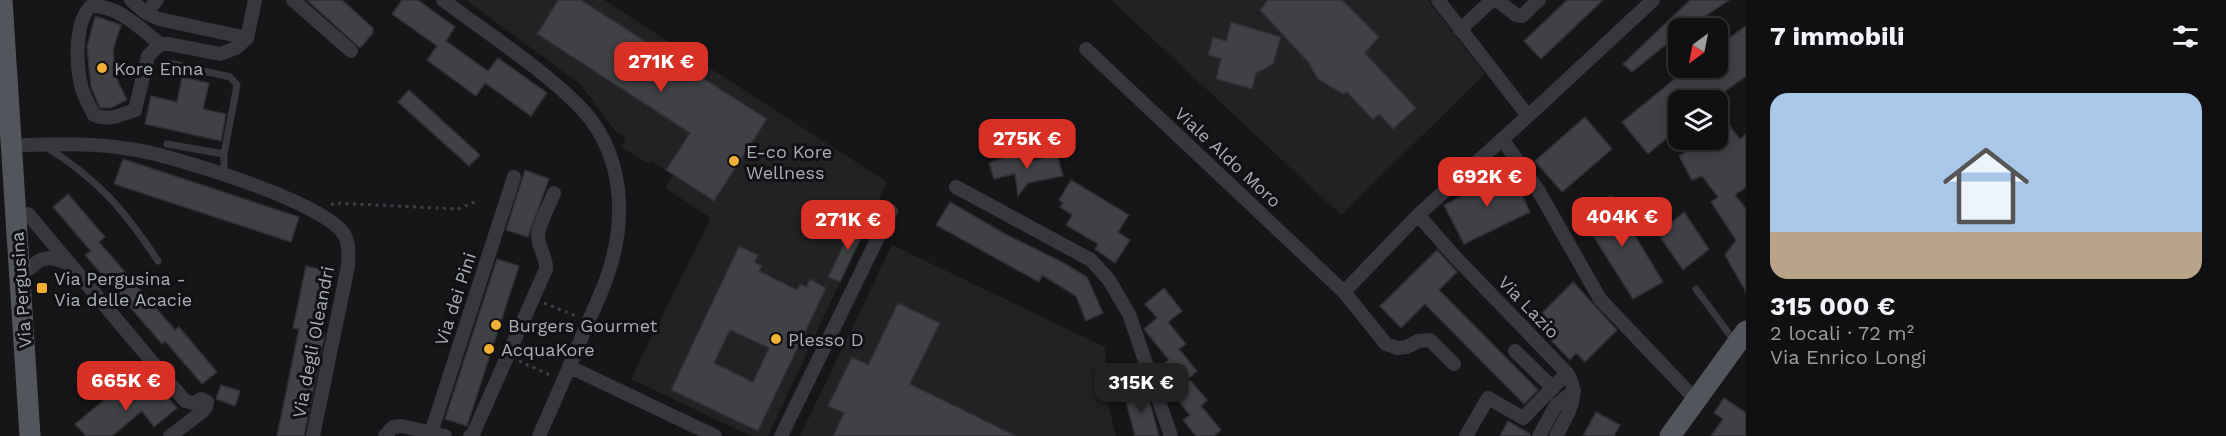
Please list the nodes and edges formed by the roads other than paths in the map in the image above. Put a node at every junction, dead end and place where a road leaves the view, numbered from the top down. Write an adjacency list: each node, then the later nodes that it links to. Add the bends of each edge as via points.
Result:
1 (2, 0): 46 (main road, Via Pergusina)
2 (17, 0): 23 (main road, Via Pergusina)
3 (132, 0): 13 (street)
4 (157, 0): 13 (street)
5 (255, 0): 15 (street)
6 (293, 0): 18 (street)
7 (443, 0): 40 (street, via 576,103 612,158 618,185 619,228 608,275)
8 (1438, 0): 14 (street)
9 (1492, 0): 14 (street)
10 (1497, 0): 11 (street, via 1522,16)
11 (1539, 0)
12 (1653, 0): 20 (street)
13 (146, 13): 15 (street)
14 (1460, 30): 20 (street)
15 (247, 38): 16 (street, via 220,54)
16 (160, 44): 16 (street, via 148,56 135,110 114,118 94,115 82,90 77,51 85,11 99,5 124,15)
17 (1086, 49): 36 (street, Viale Aldo Moro)
18 (351, 51)
19 (169, 63): 24 (lane, via 230,77 237,85)
20 (1528, 116): 21 (street)
21 (1502, 139): 31 (street); 44 (street, via 1538,190 1600,299)
22 (167, 144): 24 (lane)
23 (33, 145): 25 (street, Via degli Oleandri, via 132,149); 30 (main road, Via Pergusina); 32 (lane, via 87,174 111,197)
24 (224, 154): 25 (lane)
25 (224, 173): 49 (street, Via degli Oleandri, via 315,211 344,235 349,248)
26 (514, 177): 45 (street, Via dei Pini)
27 (956, 187): 56 (street, via 1091,260 1109,280 1129,314)
28 (554, 193): 52 (street, via 538,234 546,269)
29 (891, 211): 55 (street)
30 (28, 214): 33 (street); 34 (main road, Via Pergusina)
31 (1418, 215): 36 (street); 41 (street, Via Lazio)
32 (158, 261)
33 (73, 266): 34 (street, via 49,257 41,258); 48 (street, via 185,401 207,402 202,412)
34 (31, 268): 47 (main road, Via Pergusina)
35 (1696, 289): 37 (lane)
36 (1344, 292): 39 (street, Viale Aldo Moro, via 1386,344 1397,348 1430,340)
37 (1741, 337): 44 (main road)
38 (1515, 351): 42 (street)
39 (1454, 364)
40 (570, 367): 53 (street); 54 (street)
41 (1567, 373): 42 (street); 43 (street, Via Lazio)
42 (1553, 387): 57 (street, via 1523,418 1488,398)
43 (1574, 391): 58 (street, via 1556,405); 59 (street, via 1573,404)
44 (1695, 399): 60 (main road)
45 (430, 434): 50 (street, via 402,426 393,427); 51 (street)
46 (30, 436)
47 (41, 436)
48 (170, 436)
49 (313, 436)
50 (385, 436)
51 (445, 436)
52 (470, 436)
53 (539, 436)
54 (715, 436)
55 (781, 436)
56 (1171, 436)
57 (1466, 436)
58 (1539, 436)
59 (1556, 436)
60 (1670, 436)

